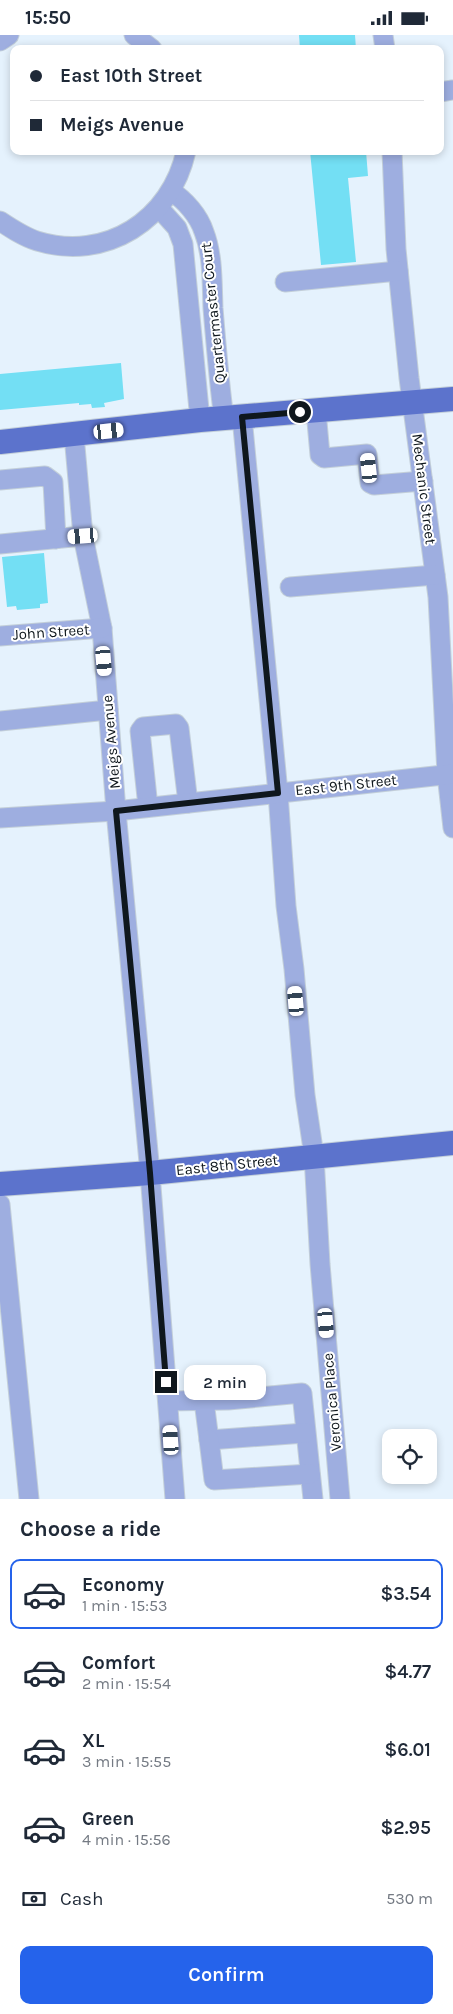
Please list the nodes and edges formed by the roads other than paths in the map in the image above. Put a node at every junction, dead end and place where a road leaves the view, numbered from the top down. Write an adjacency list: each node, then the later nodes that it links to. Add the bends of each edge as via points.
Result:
1 (9, 35): 3 (street)
2 (134, 35): 4 (street)
3 (0, 41)
4 (147, 45)
5 (185, 155): 7 (street)
6 (392, 155): 10 (street, Mechanic Street)
7 (171, 191): 8 (street); 15 (street, Quartermaster Court, via 180,196 205,232)
8 (159, 208): 9 (street, via 124,235 80,247 36,241); 16 (street, Quartermaster Court, via 177,228 184,244)
9 (0, 221)
10 (398, 271): 11 (street); 13 (street, Mechanic Street)
11 (285, 281)
12 (453, 399): 13 (main road)
13 (412, 401): 14 (main road); 20 (street, Mechanic Street)
14 (316, 411): 15 (main road); 20 (street, via 320,455 367,454 370,483 374,485)
15 (233, 418): 16 (main road); 31 (street, Quartermaster Court)
16 (200, 421): 17 (main road)
17 (74, 435): 18 (main road); 21 (street, Meigs Avenue)
18 (0, 442)
19 (0, 480): 22 (street, via 45,475 53,482)
20 (423, 481): 24 (street, Mechanic Street)
21 (83, 536): 22 (street); 26 (street, Meigs Avenue)
22 (56, 539): 23 (street)
23 (0, 544)
24 (435, 575): 25 (street); 30 (street, Mechanic Street)
25 (290, 587)
26 (102, 628): 27 (street, John Street); 28 (street, Meigs Avenue)
27 (0, 636)
28 (108, 710): 29 (street); 34 (street, Meigs Avenue)
29 (0, 721)
30 (450, 774): 31 (street, East 9th Street); 36 (street, Mechanic Street)
31 (278, 793): 32 (street, East 9th Street); 38 (street, Veronica Place, via 286,906)
32 (188, 803): 33 (street, East 9th Street); 33 (street, via 179,728 176,724 143,727 140,731)
33 (148, 807): 34 (street, East 9th Street)
34 (116, 811): 35 (street, East 9th Street); 39 (street, Meigs Avenue)
35 (0, 818)
36 (453, 827)
37 (453, 1143): 38 (main road, East 8th Street)
38 (314, 1156): 39 (main road, East 8th Street); 50 (street, Veronica Place)
39 (150, 1173): 40 (main road, East 8th Street); 42 (street, Meigs Avenue)
40 (0, 1184)
41 (0, 1204): 47 (street)
42 (168, 1401): 43 (street); 48 (street, Meigs Avenue)
43 (204, 1401): 44 (street, via 302,1393); 45 (street)
44 (305, 1433): 45 (street); 46 (street)
45 (210, 1440): 46 (street, via 214,1480)
46 (310, 1474): 49 (street)
47 (29, 1499)
48 (175, 1499)
49 (313, 1499)
50 (340, 1499)

